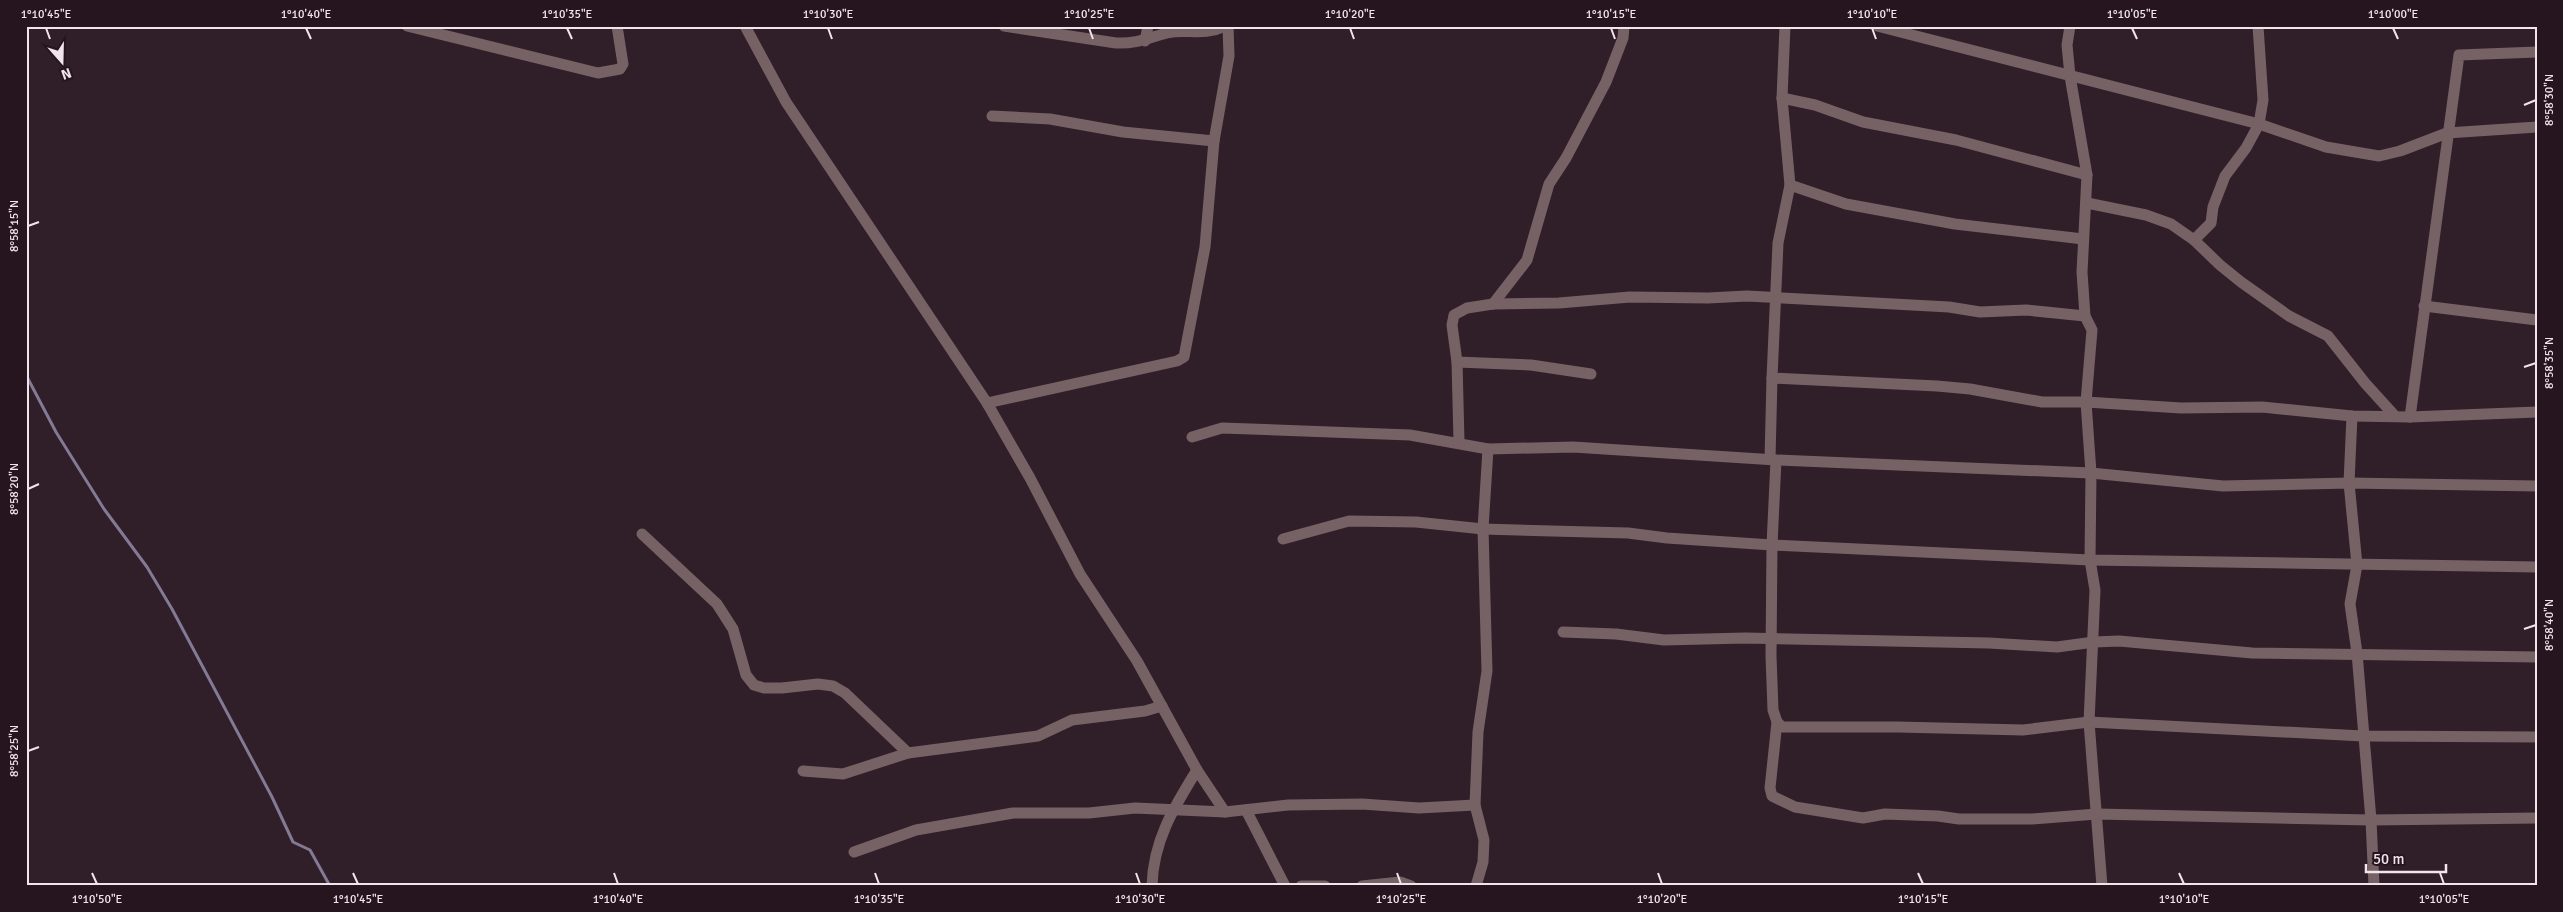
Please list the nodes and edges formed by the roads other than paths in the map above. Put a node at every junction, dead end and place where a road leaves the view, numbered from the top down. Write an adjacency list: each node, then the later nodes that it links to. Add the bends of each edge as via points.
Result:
1 (407, 26): 2 (street, via 598,72 620,69 623,64)
2 (617, 26)
3 (745, 26): 35 (street, via 786,102)
4 (1004, 26): 12 (street, via 1116,44)
5 (1148, 26): 12 (street)
6 (1227, 26): 12 (street, via 1213,32 1166,33); 20 (street, via 1229,56 1226,83)
7 (1624, 26): 27 (street, via 1623,38 1606,82 1549,184 1527,260)
8 (1785, 26): 15 (street)
9 (1877, 26): 14 (street)
10 (2070, 26): 14 (street, via 2067,45)
11 (2258, 26): 17 (street, via 2263,100)
12 (1145, 41)
13 (2537, 52): 19 (street, via 2459,55)
14 (2070, 76): 17 (street); 21 (street)
15 (1782, 98): 21 (street, via 1815,105 1863,122 1956,140); 22 (street)
16 (992, 116): 20 (street, via 1050,120 1123,132)
17 (2259, 124): 19 (street, via 2326,147 2379,156 2400,152); 25 (street, via 2246,148 2224,176 2211,223)
18 (2537, 127): 19 (street)
19 (2447, 134): 28 (street)
20 (1214, 141): 35 (street, via 1205,247 1184,357 1177,362)
21 (2087, 175): 23 (street)
22 (1790, 185): 24 (street, via 1846,204 1956,224); 26 (street, via 1778,243)
23 (2086, 203): 24 (street); 25 (street, via 2146,215 2171,224)
24 (2083, 240): 29 (street)
25 (2194, 240): 37 (street, via 2241,282 2289,316 2328,336)
26 (1777, 298): 27 (street, via 1630,297); 29 (street, via 1949,307 1980,312 2026,310); 33 (street)
27 (1493, 304): 31 (street, via 1467,308 1454,315 1452,325)
28 (2424, 306): 30 (street); 39 (street)
29 (2085, 316): 34 (street, via 2092,330)
30 (2537, 320)
31 (1457, 362): 32 (street, via 1531,365); 41 (street)
32 (1591, 374)
33 (1772, 378): 34 (street, via 1936,386 2042,402); 43 (street)
34 (2086, 402): 38 (street, via 2181,408 2262,407); 44 (street)
35 (987, 403): 59 (street, via 1080,574 1137,661)
36 (2537, 412): 39 (street)
37 (2394, 415): 38 (street); 39 (street)
38 (2352, 416): 45 (street)
39 (2410, 417)
40 (1192, 437): 41 (street, via 1222,428 1410,435)
41 (1459, 442): 42 (street)
42 (1488, 448): 43 (street, via 1573,447); 47 (street)
43 (1773, 460): 44 (street); 50 (street)
44 (2091, 473): 45 (street, via 2223,486); 51 (street)
45 (2349, 483): 46 (street); 52 (street)
46 (2537, 486)
47 (1483, 529): 49 (street, via 1416,522 1349,521); 50 (street, via 1628,532); 67 (street, via 1487,672 1478,732)
48 (642, 534): 64 (street, via 717,604 733,629 746,675 754,685 764,688 832,686 845,693)
49 (1283, 539)
50 (1772, 545): 51 (street); 55 (street)
51 (2090, 560): 52 (street); 56 (street, via 2095,590)
52 (2357, 564): 53 (street); 57 (street, via 2350,604)
53 (2537, 567)
54 (1563, 632): 55 (street, via 1664,640)
55 (1772, 639): 56 (street, via 2057,647); 60 (street, via 1773,710)
56 (2094, 642): 57 (street, via 2119,641 2252,653); 61 (street)
57 (2357, 653): 58 (street); 62 (street)
58 (2537, 657)
59 (1162, 706): 64 (street, via 1072,720 1038,736); 65 (street)
60 (1777, 722): 61 (street, via 1782,727 2022,730); 71 (street, via 1770,788 1778,801 1794,807 1863,818 1885,814 1959,819)
61 (2089, 722): 62 (street); 71 (street)
62 (2363, 736): 63 (street); 73 (street)
63 (2537, 737)
64 (908, 753): 66 (street, via 843,774)
65 (1197, 770): 68 (street); 70 (street)
66 (803, 771)
67 (1475, 805): 69 (street, via 1419,808 1362,804 1288,805); 81 (street, via 1484,840 1483,862)
68 (1172, 810): 70 (street); 74 (street, via 1135,808 1089,814 1046,811 1006,814 916,830); 75 (street, via 1152,867)
69 (1246, 810): 70 (street); 76 (street)
70 (1225, 812)
71 (2097, 814): 73 (street); 82 (street)
72 (2537, 818): 73 (street)
73 (2371, 820): 83 (street)
74 (854, 852)
75 (1152, 886)
76 (1285, 886)
77 (1301, 886): 78 (street)
78 (1325, 886)
79 (1362, 886): 80 (street, via 1400,882)
80 (1411, 886)
81 (1476, 886)
82 (2102, 886)
83 (2374, 886)

